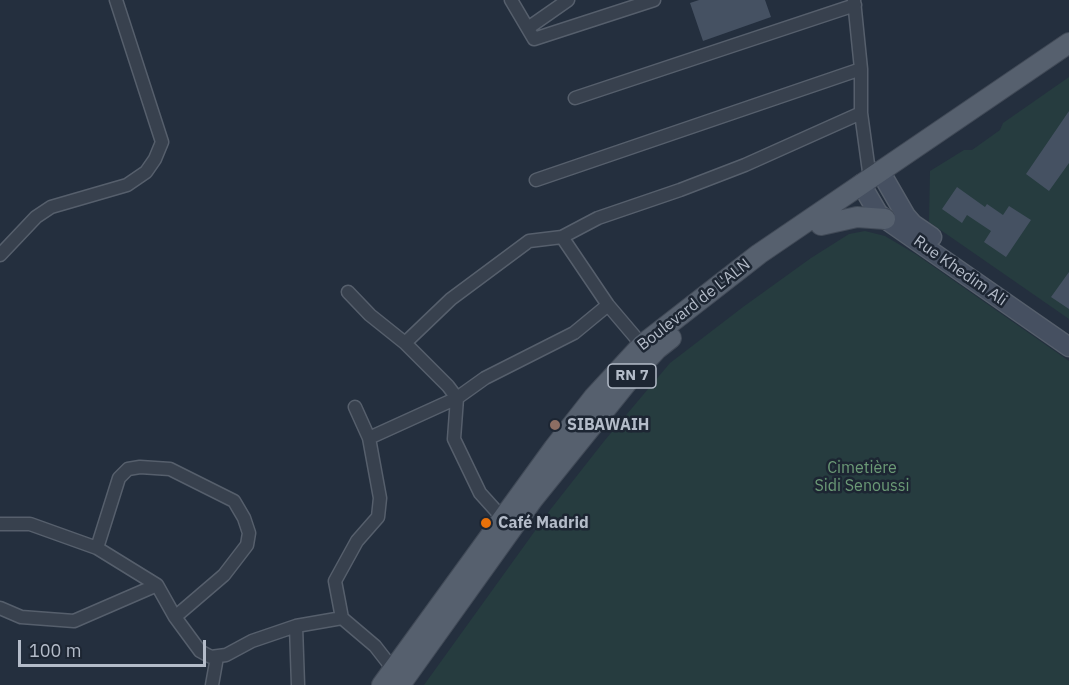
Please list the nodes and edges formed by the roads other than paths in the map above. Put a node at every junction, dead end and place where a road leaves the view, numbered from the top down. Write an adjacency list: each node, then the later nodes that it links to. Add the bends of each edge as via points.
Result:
1 (116, 0): 18 (street, via 162,142 155,159 146,172 127,185 51,207)
2 (511, 0): 6 (street)
3 (568, 0): 6 (street)
4 (654, 0): 6 (street, via 534,39)
5 (854, 3): 9 (street); 10 (street)
6 (528, 28)
7 (1069, 43): 12 (main road, Boulevard de L'ALN / RN 7)
8 (1069, 57): 12 (main road, Boulevard de L'ALN / RN 7)
9 (861, 69): 11 (street); 13 (street)
10 (575, 98)
11 (861, 113): 14 (street); 17 (street, via 745,165 598,218)
12 (937, 140): 14 (main road, Boulevard de L'ALN / RN 7)
13 (536, 180)
14 (873, 182): 15 (main road, Rue Khedim Ali, via 878,213); 16 (main road, Boulevard de L'ALN / RN 7); 21 (main road, Rue Khedim Ali, via 913,224); 23 (main road, Boulevard de L'ALN / RN 7, via 759,254)
15 (885, 219): 16 (main road, via 857,217); 24 (main road, Rue Khedim Ali)
16 (821, 225): 28 (main road, Boulevard de L'ALN / RN 7, via 657,349)
17 (562, 237): 20 (street); 22 (street, via 529,241 452,299)
18 (0, 255)
19 (348, 292): 22 (street)
20 (608, 305): 23 (street); 25 (street, via 574,333 485,378)
21 (1069, 332)
22 (405, 343): 25 (street)
23 (642, 345): 28 (main road, Boulevard de L'ALN / RN 7, via 594,397)
24 (1069, 347)
25 (457, 398): 27 (street); 28 (street, via 454,439 480,493)
26 (355, 406): 27 (street)
27 (369, 438): 34 (street, via 380,498 378,517 357,542 335,581)
28 (508, 523): 37 (main road, Boulevard de L'ALN / RN 7)
29 (0, 524): 30 (street, via 30,524)
30 (97, 548): 31 (street); 33 (street, via 119,478 128,469 170,469 234,501 249,533 247,545 224,575)
31 (157, 585): 32 (street, via 74,621 21,617); 33 (street)
32 (0, 608)
33 (175, 617): 36 (street, via 200,651)
34 (342, 618): 35 (street); 37 (street, via 375,646)
35 (296, 626): 36 (street); 39 (street)
36 (218, 657): 38 (street)
37 (394, 680)
38 (212, 685)
39 (298, 685)

